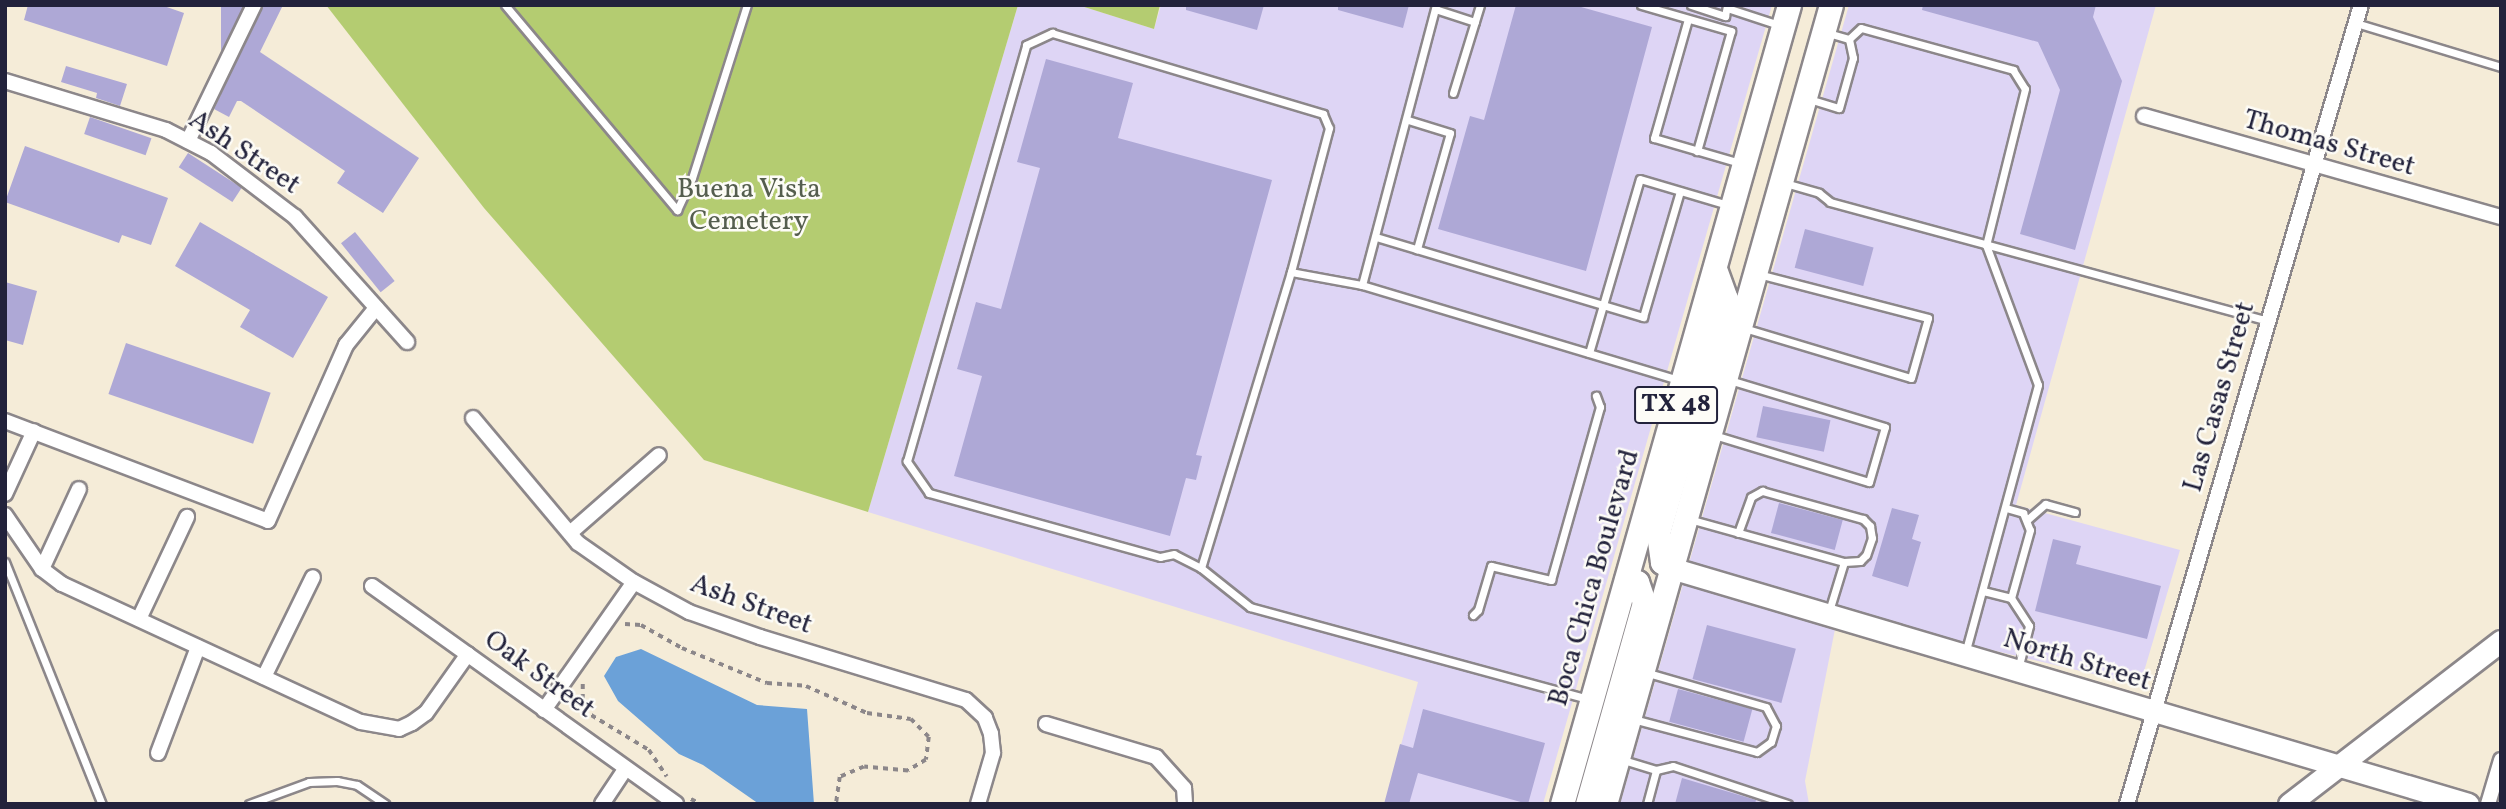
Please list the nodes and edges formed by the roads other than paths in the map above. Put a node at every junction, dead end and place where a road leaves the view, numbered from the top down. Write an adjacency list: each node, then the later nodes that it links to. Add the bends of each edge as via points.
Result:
1 (254, 5): 23 (street)
2 (505, 5): 3 (lane, via 677,209)
3 (747, 5)
4 (1480, 5): 13 (lane)
5 (1641, 5): 12 (lane)
6 (1691, 5): 10 (lane, via 1725,16)
7 (1831, 5): 15 (main road, TX 48)
8 (2361, 5): 14 (street, Las Casas Street)
9 (1435, 7): 13 (lane); 22 (lane)
10 (1727, 7): 11 (lane)
11 (1786, 16): 25 (main road, Boca Chica Boulevard / TX 48)
12 (1688, 19): 24 (lane, via 1654,138); 24 (lane, via 1731,31)
13 (1475, 22): 19 (lane)
14 (2356, 23): 17 (lane); 26 (street, Las Casas Street)
15 (1824, 31): 16 (lane); 20 (main road, TX 48)
16 (1849, 39): 20 (lane, via 1853,58 1839,108); 32 (lane, via 1861,28 2014,70 2025,89)
17 (2501, 67)
18 (5, 81): 23 (street, Ash Street, via 166,130)
19 (1453, 93)
20 (1804, 98): 27 (main road, TX 48)
21 (2144, 116): 26 (street, Thomas Street)
22 (1408, 120): 31 (lane); 33 (lane, via 1450,133)
23 (188, 141): 39 (street, Ash Street, via 211,153 295,217)
24 (1697, 151): 25 (lane)
25 (1744, 164): 29 (main road, Boca Chica Boulevard / TX 48)
26 (2314, 165): 30 (street, Thomas Street); 40 (street, Las Casas Street)
27 (1781, 182): 32 (lane, via 1819,193 1830,202); 36 (main road, TX 48)
28 (1681, 191): 29 (lane); 38 (lane, via 1643,317); 38 (lane, via 1640,179)
29 (1732, 206): 34 (main road, Boca Chica Boulevard / TX 48)
30 (2501, 217)
31 (1376, 237): 33 (lane); 37 (lane)
32 (1986, 245): 40 (lane); 54 (lane, via 2038,385)
33 (1417, 249): 38 (lane)
34 (1714, 268): 45 (main road, Boca Chica Boulevard / TX 48); 65 (main road, via 1726,299 1658,533 1662,562)
35 (1291, 272): 37 (lane); 64 (lane); 64 (lane, via 1329,128 1324,114 1052,33 1026,45 907,461 929,493 1160,558 1174,554)
36 (1755, 273): 41 (main road, TX 48); 41 (lane, via 1928,318 1911,377)
37 (1362, 285): 43 (lane)
38 (1603, 305): 43 (lane)
39 (376, 308): 42 (street, Ash Street); 49 (street, via 346,345 268,521)
40 (2268, 321): 85 (street, Las Casas Street)
41 (1740, 327): 44 (main road, TX 48)
42 (407, 342)
43 (1589, 353): 45 (lane)
44 (1725, 379): 50 (main road, TX 48); 50 (lane, via 1885,427 1868,482)
45 (1682, 381): 68 (main road, Boca Chica Boulevard / TX 48)
46 (1596, 396): 73 (lane, via 1600,407 1550,580 1491,566)
47 (473, 418): 60 (street, Ash Street)
48 (5, 421): 49 (street)
49 (34, 431): 53 (street)
50 (1710, 433): 58 (main road, TX 48)
51 (659, 455): 60 (street)
52 (79, 489): 66 (street)
53 (5, 494)
54 (2006, 508): 59 (lane); 71 (lane)
55 (2075, 512): 59 (lane, via 2045,504)
56 (5, 515): 66 (street)
57 (187, 517): 75 (street)
58 (1686, 519): 61 (lane); 65 (main road, TX 48)
59 (2028, 519): 72 (lane, via 2030,530)
60 (570, 533): 69 (street, Ash Street)
61 (1738, 533): 63 (lane); 63 (lane, via 1751,497 1762,491 1863,519 1872,538 1866,555 1860,561)
62 (5, 562): 95 (lane)
63 (1844, 562): 74 (lane)
64 (1201, 568): 83 (lane, via 1250,607)
65 (1671, 568): 74 (street, North Street); 80 (main road, TX 48)
66 (42, 569): 75 (street, via 62,584)
67 (313, 577): 82 (street)
68 (1626, 579): 83 (main road, Boca Chica Boulevard / TX 48); 102 (main road, via 1637,582 1644,602)
69 (634, 582): 84 (street); 99 (street, Ash Street, via 689,612 966,700 985,718 991,734 993,753)
70 (372, 586): 78 (street, Oak Street)
71 (1983, 591): 72 (lane); 79 (lane)
72 (2011, 598): 81 (lane, via 2029,626)
73 (1473, 615)
74 (1827, 615): 79 (street, North Street)
75 (139, 620): 77 (street)
76 (2501, 641): 91 (street)
77 (198, 647): 82 (street); 88 (street)
78 (467, 654): 82 (street, via 426,713 399,729 361,722); 84 (street, Oak Street)
79 (1964, 657): 81 (street, North Street)
80 (1642, 671): 86 (main road, TX 48); 86 (lane, via 1766,707 1776,726 1771,742 1757,752)
81 (2017, 673): 85 (street, North Street)
82 (264, 677)
83 (1591, 700): 101 (main road, Boca Chica Boulevard / TX 48)
84 (544, 710): 92 (street, Oak Street)
85 (2152, 713): 91 (street, North Street); 106 (street, Las Casas Street)
86 (1629, 718): 89 (main road, TX 48)
87 (1046, 724): 100 (street, via 1156,757 1184,788)
88 (158, 752)
89 (1618, 758): 93 (lane); 103 (main road, TX 48)
90 (2501, 760): 109 (street)
91 (2338, 764): 107 (street); 108 (street, North Street)
92 (626, 768): 94 (street, Oak Street); 98 (street)
93 (1656, 769): 104 (lane); 105 (lane, via 1674,766)
94 (681, 800)
95 (102, 804)
96 (249, 804): 97 (lane, via 309,782 337,781 357,785)
97 (385, 804)
98 (602, 804)
99 (978, 804)
100 (1185, 804)
101 (1562, 804)
102 (1587, 804)
103 (1605, 804)
104 (1647, 804)
105 (1788, 804)
106 (2127, 804)
107 (2289, 804)
108 (2468, 804)
109 (2488, 804)

